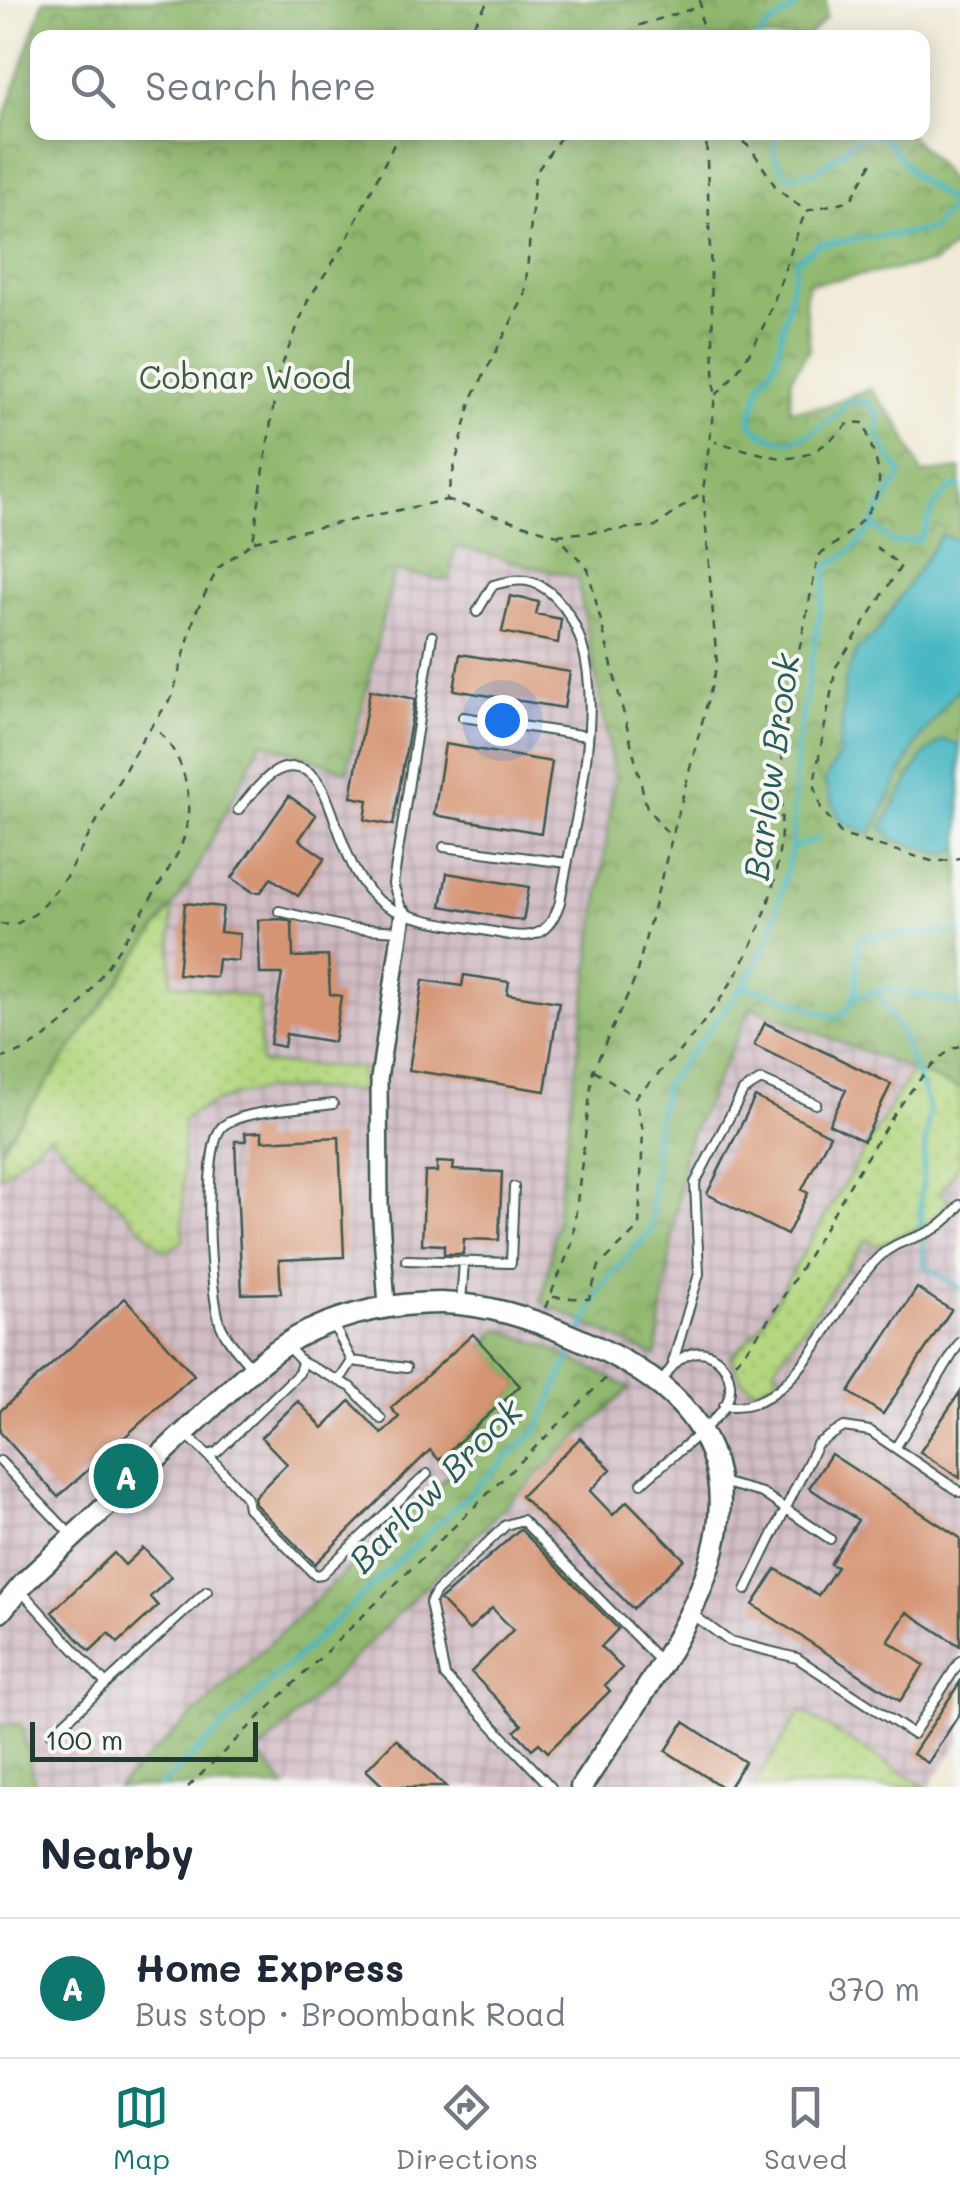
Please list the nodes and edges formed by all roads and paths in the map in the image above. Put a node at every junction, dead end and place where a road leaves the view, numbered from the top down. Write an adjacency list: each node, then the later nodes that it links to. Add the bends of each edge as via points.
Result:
1 (489, 0): 4 (path)
2 (700, 0): 3 (path)
3 (701, 6): 5 (path); 6 (path)
4 (469, 30)
5 (635, 30)
6 (702, 30)
7 (396, 140): 17 (path, via 344,245 308,300 278,376)
8 (558, 140): 17 (path, via 535,174 525,294 472,398 446,500)
9 (706, 140): 13 (path)
10 (740, 140): 12 (path, via 776,189)
11 (874, 161): 12 (path, via 851,200)
12 (806, 210): 13 (path, via 773,314 738,374)
13 (715, 396): 14 (path)
14 (712, 441): 15 (path); 35 (path, via 799,460 850,422 865,423 880,478 866,514 818,556 782,759 780,847 758,940 735,981)
15 (703, 491): 16 (path, via 657,526); 34 (path, via 718,666 635,979)
16 (558, 534)
17 (253, 542): 22 (path, via 218,568 196,612 172,697)
18 (876, 548): 26 (path, via 901,566 836,667 814,783 820,808 842,836 934,862)
19 (478, 612): 23 (lane, via 493,586 516,578 540,583 561,604 578,628 589,677)
20 (432, 636): 29 (lane, via 393,884)
21 (462, 717): 23 (lane)
22 (152, 725): 30 (path, via 52,898 14,925); 33 (path, via 175,746 188,782 181,846 74,1014 35,1044)
23 (587, 736): 27 (lane)
24 (238, 810): 29 (lane, via 273,771 293,766 310,772 361,883)
25 (444, 847): 27 (lane)
26 (960, 858)
27 (566, 863): 29 (lane, via 555,919 530,938)
28 (279, 911): 31 (lane, via 349,928)
29 (403, 914): 31 (street)
30 (0, 924)
31 (400, 931): 43 (street, via 379,1079)
32 (960, 1046): 52 (path, via 946,1050 914,1082 779,1308)
33 (0, 1058)
34 (593, 1070): 35 (path); 35 (path, via 572,1244 552,1296 588,1299 599,1266 638,1228 644,1130)
35 (635, 1097)
36 (333, 1104): 51 (lane, via 238,1117 221,1128 212,1154 212,1290 221,1327)
37 (816, 1104): 49 (lane, via 761,1080 742,1091 695,1182 700,1274)
38 (514, 1187): 41 (lane, via 511,1263)
39 (960, 1205): 56 (lane, via 946,1224 878,1258 784,1385 759,1403)
40 (406, 1260): 41 (lane)
41 (464, 1262): 42 (lane)
42 (461, 1305): 43 (street); 55 (street, via 544,1324)
43 (387, 1306): 44 (street)
44 (332, 1323): 46 (street); 47 (lane)
45 (960, 1342): 60 (lane)
46 (286, 1345): 48 (lane); 51 (street)
47 (352, 1360): 50 (lane); 53 (lane)
48 (302, 1362): 53 (lane); 61 (lane, via 300,1373)
49 (673, 1362): 52 (lane, via 690,1352 712,1355); 55 (lane)
50 (406, 1368)
51 (253, 1370): 59 (street)
52 (727, 1370): 56 (lane, via 731,1390)
53 (339, 1381): 57 (lane)
54 (604, 1382): 79 (path)
55 (662, 1383): 58 (street)
56 (724, 1405): 58 (lane)
57 (382, 1419)
58 (699, 1429): 64 (street); 65 (lane)
59 (185, 1433): 61 (lane); 68 (street)
60 (896, 1447): 66 (lane); 67 (lane, via 870,1431 844,1426 817,1444)
61 (208, 1455): 63 (lane, via 246,1497 248,1508 315,1574)
62 (0, 1461): 68 (lane)
63 (427, 1474)
64 (717, 1481): 67 (lane, via 762,1492); 74 (street, via 718,1528)
65 (642, 1483)
66 (960, 1492)
67 (785, 1506): 69 (lane); 71 (lane)
68 (73, 1537): 70 (street)
69 (830, 1540)
70 (19, 1588): 73 (street); 77 (lane)
71 (746, 1590)
72 (207, 1591): 77 (lane)
73 (0, 1611)
74 (688, 1612): 75 (street); 76 (lane, via 730,1641 797,1658 912,1734)
75 (660, 1661): 80 (lane, via 522,1520 506,1525 436,1592 430,1603 445,1676); 81 (street)
76 (960, 1662)
77 (106, 1684): 78 (lane)
78 (52, 1734)
79 (188, 1787)
80 (551, 1787)
81 (581, 1787)

